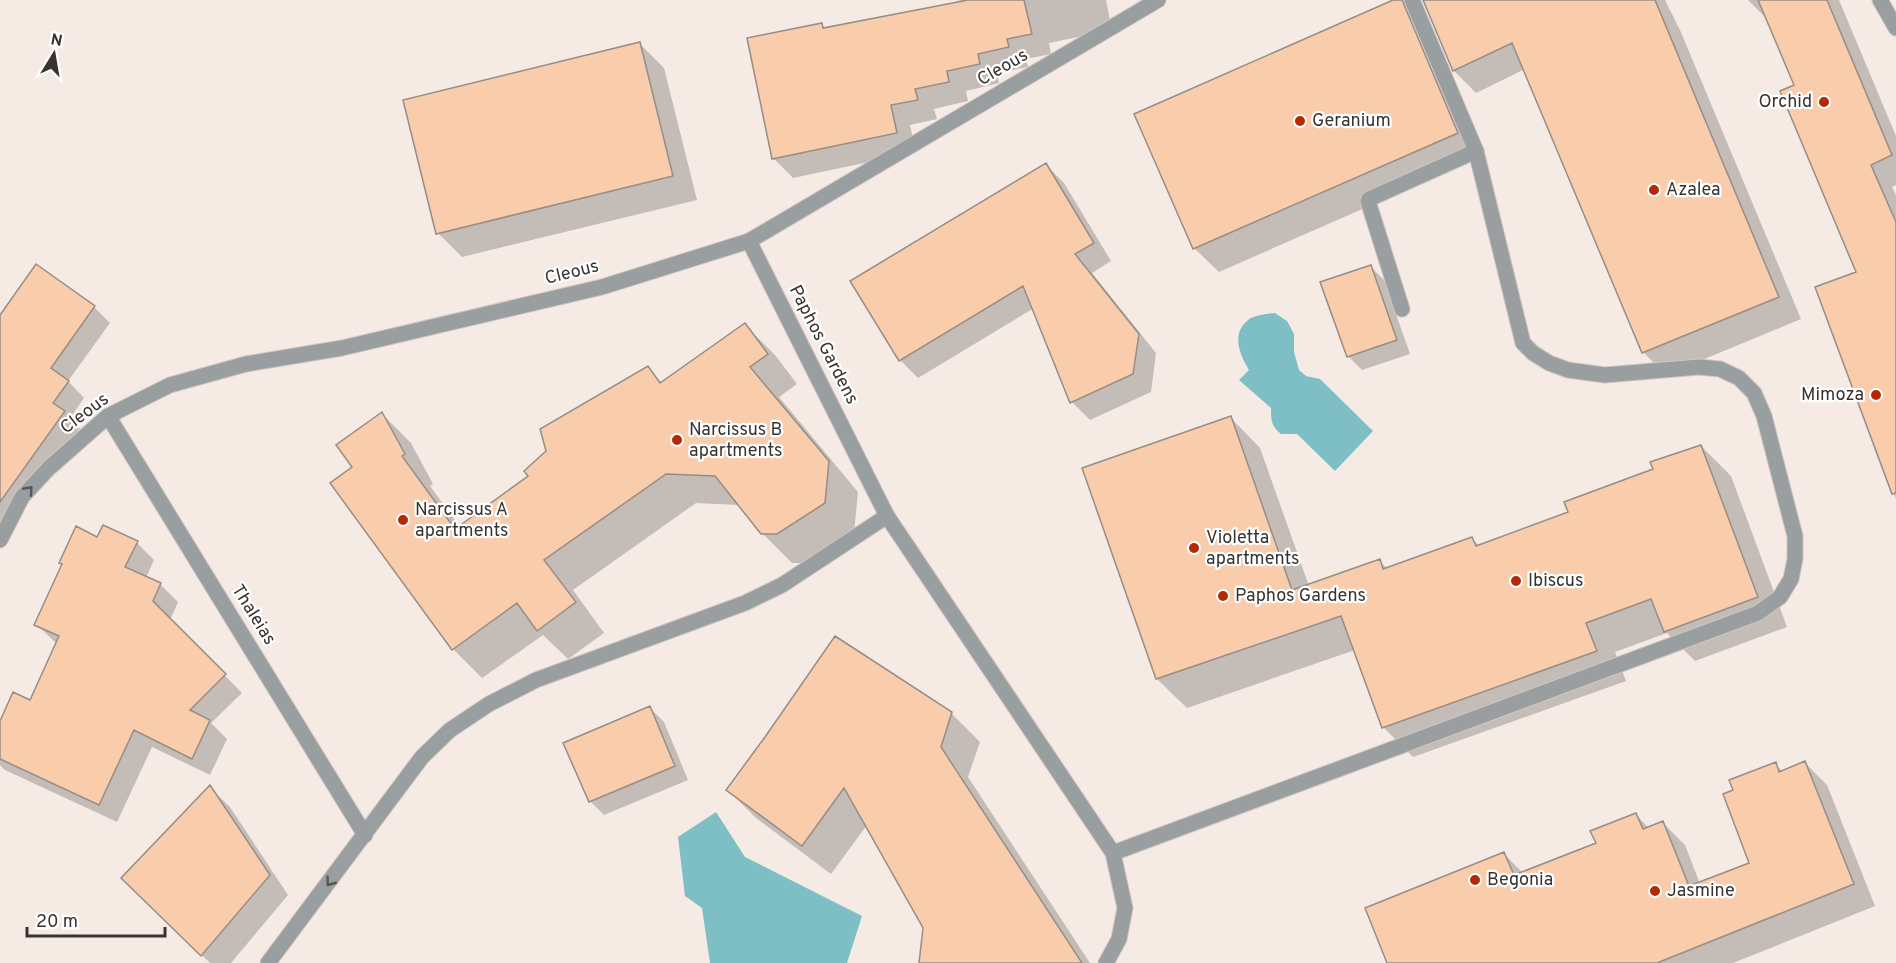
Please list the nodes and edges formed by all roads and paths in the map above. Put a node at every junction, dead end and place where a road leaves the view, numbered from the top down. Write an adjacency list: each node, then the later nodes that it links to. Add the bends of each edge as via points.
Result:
1 (1158, 0): 6 (street, Cleous)
2 (1412, 0): 5 (street)
3 (1880, 0): 4 (street)
4 (1896, 28)
5 (1476, 151): 7 (street, via 1369,199); 12 (street, via 1523,343 1533,353 1568,370 1605,375 1699,367 1720,369 1739,378 1754,393 1764,416 1794,536 1791,579 1780,597 1758,613)
6 (748, 241): 8 (street, Cleous, via 602,287 342,348 246,364 170,386); 9 (street, Paphos Gardens)
7 (1402, 309)
8 (108, 416): 10 (street, Cleous, one-way to 8, via 22,497 48,468); 11 (street, Thaleias)
9 (887, 516): 11 (street, via 782,585 745,603 536,680 489,704 450,730 422,757); 12 (street, Paphos Gardens)
10 (0, 540)
11 (365, 835): 13 (street, one-way to 13)
12 (1113, 853): 14 (street, Paphos Gardens, via 1125,908 1119,939)
13 (268, 963)
14 (1107, 963)

